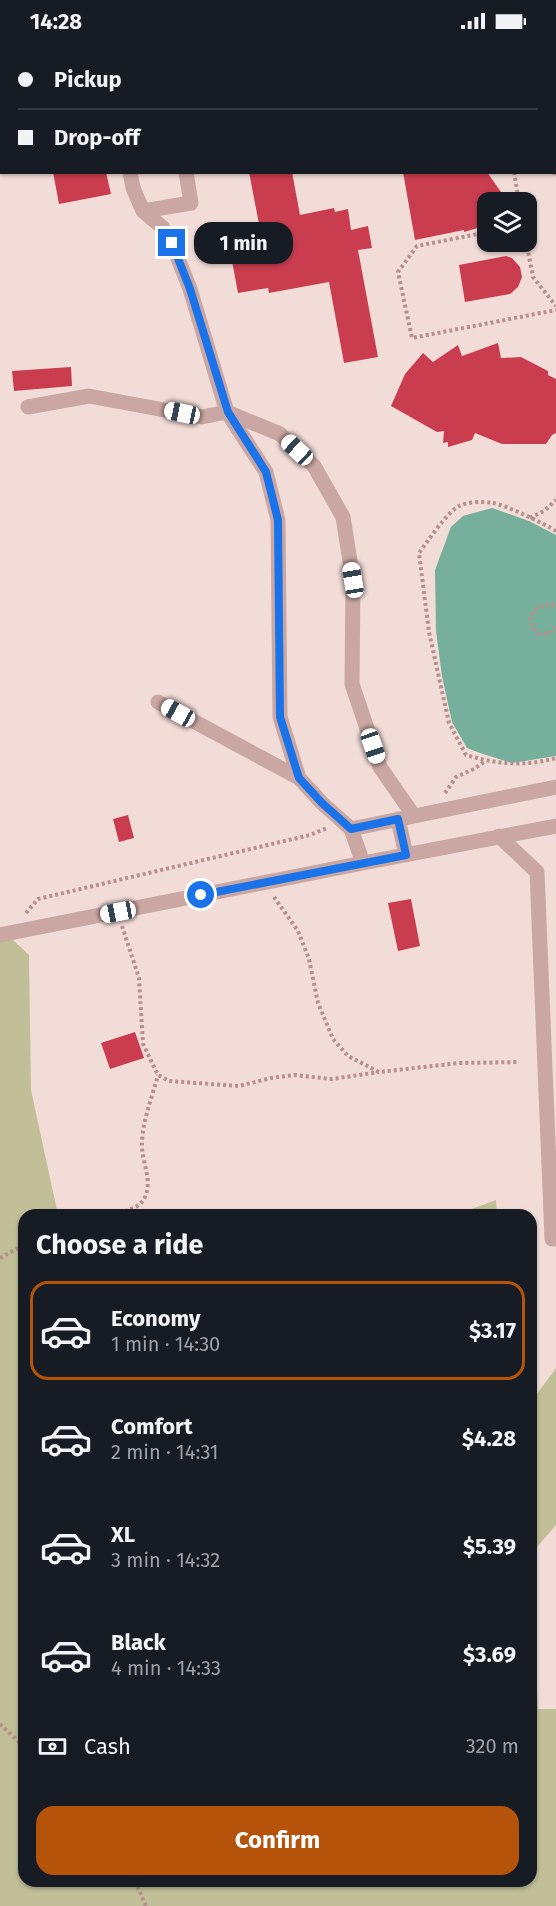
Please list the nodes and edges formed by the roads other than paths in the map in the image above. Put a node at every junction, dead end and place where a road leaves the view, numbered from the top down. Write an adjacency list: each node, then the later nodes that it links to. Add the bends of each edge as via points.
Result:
1 (130, 174): 3 (lane)
2 (186, 174): 3 (lane, via 191,203)
3 (143, 211): 5 (lane, via 162,227 172,243)
4 (28, 407): 5 (lane, via 89,396 202,417)
5 (228, 412): 7 (lane, via 266,472 278,520 280,717); 9 (lane, via 280,434 314,466 343,517 353,580 352,684 380,767)
6 (158, 702): 7 (lane)
7 (299, 778): 11 (lane)
8 (556, 787): 9 (lane)
9 (406, 817): 11 (lane); 13 (lane)
10 (556, 826): 12 (lane)
11 (351, 829): 14 (lane)
12 (499, 836): 13 (lane); 16 (lane, via 537,872 552,1239)
13 (406, 855): 14 (lane)
14 (363, 864): 15 (lane)
15 (0, 935)
16 (556, 1239)

